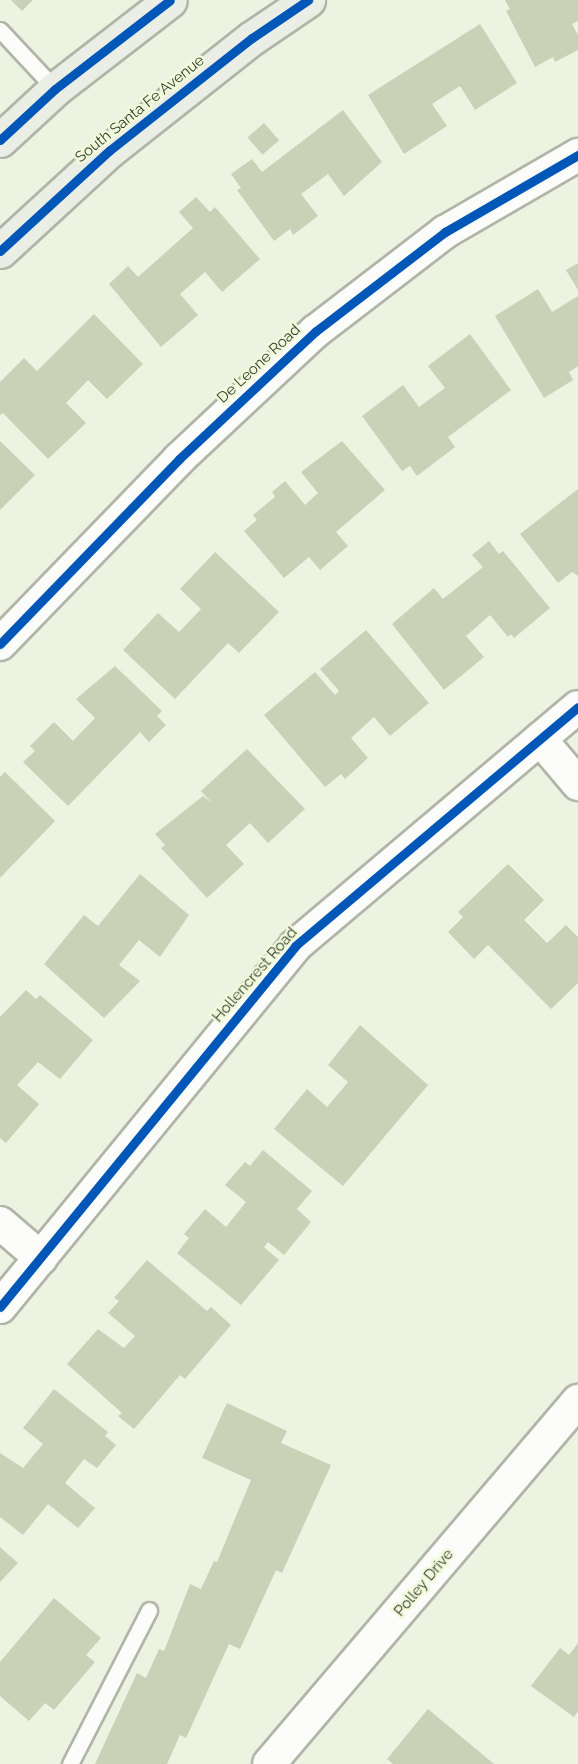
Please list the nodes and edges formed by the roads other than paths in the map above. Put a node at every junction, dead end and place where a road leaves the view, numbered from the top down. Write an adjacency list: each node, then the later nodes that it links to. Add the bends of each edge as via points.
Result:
1 (170, 0): 4 (main road)
2 (308, 0): 7 (main road, South Santa Fe Avenue, via 252,38 110,150)
3 (0, 30): 4 (lane)
4 (55, 89): 5 (main road)
5 (0, 140)
6 (578, 155): 8 (street, De Leone Road, via 445,232 316,331 179,459)
7 (0, 251)
8 (0, 644)
9 (578, 707): 10 (street, Hollencrest Road)
10 (540, 739): 11 (street); 13 (street, Hollencrest Road, via 296,946)
11 (578, 784)
12 (0, 1223): 13 (street)
13 (41, 1258): 14 (street, Hollencrest Road)
14 (0, 1307)
15 (578, 1401): 18 (street, Polley Drive)
16 (149, 1610): 17 (lane)
17 (70, 1764)
18 (269, 1764)

